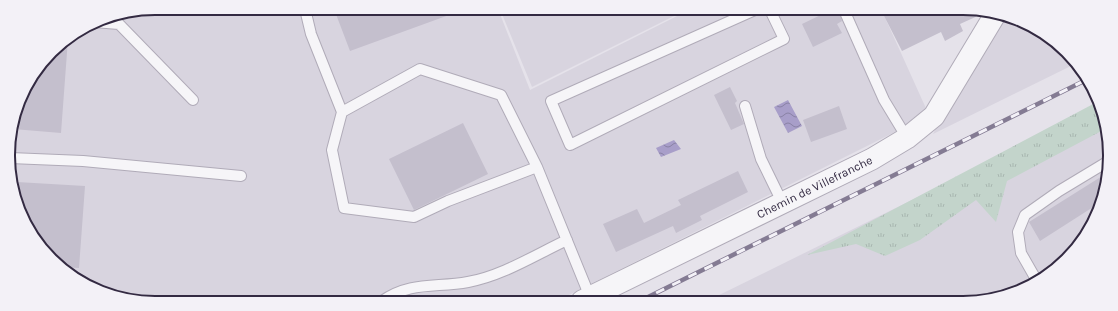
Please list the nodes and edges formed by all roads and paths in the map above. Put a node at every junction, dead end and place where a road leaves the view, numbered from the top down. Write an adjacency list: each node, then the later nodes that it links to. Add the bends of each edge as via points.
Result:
1 (307, 15): 9 (lane, via 311,34)
2 (744, 15): 3 (lane, via 551,101 570,145 784,39)
3 (772, 15)
4 (846, 15): 10 (lane, via 884,100)
5 (993, 19): 10 (street, Chemin de Villefranche, via 934,116)
6 (108, 23): 7 (lane, via 120,24)
7 (193, 100)
8 (745, 106): 15 (lane, via 761,159)
9 (342, 112): 13 (lane, via 420,70 501,95); 13 (lane, via 332,150 344,208 414,217 448,201)
10 (907, 138): 15 (street, Chemin de Villefranche)
11 (15, 158): 14 (lane, via 83,161)
12 (1103, 164): 17 (lane, via 1025,215 1018,232 1021,253)
13 (537, 167): 16 (lane)
14 (241, 176)
15 (782, 202): 20 (street, Chemin de Villefranche)
16 (566, 240): 18 (lane, via 500,272 468,282 396,291); 19 (lane)
17 (1034, 276)
18 (389, 296)
19 (585, 296)
20 (592, 296)

